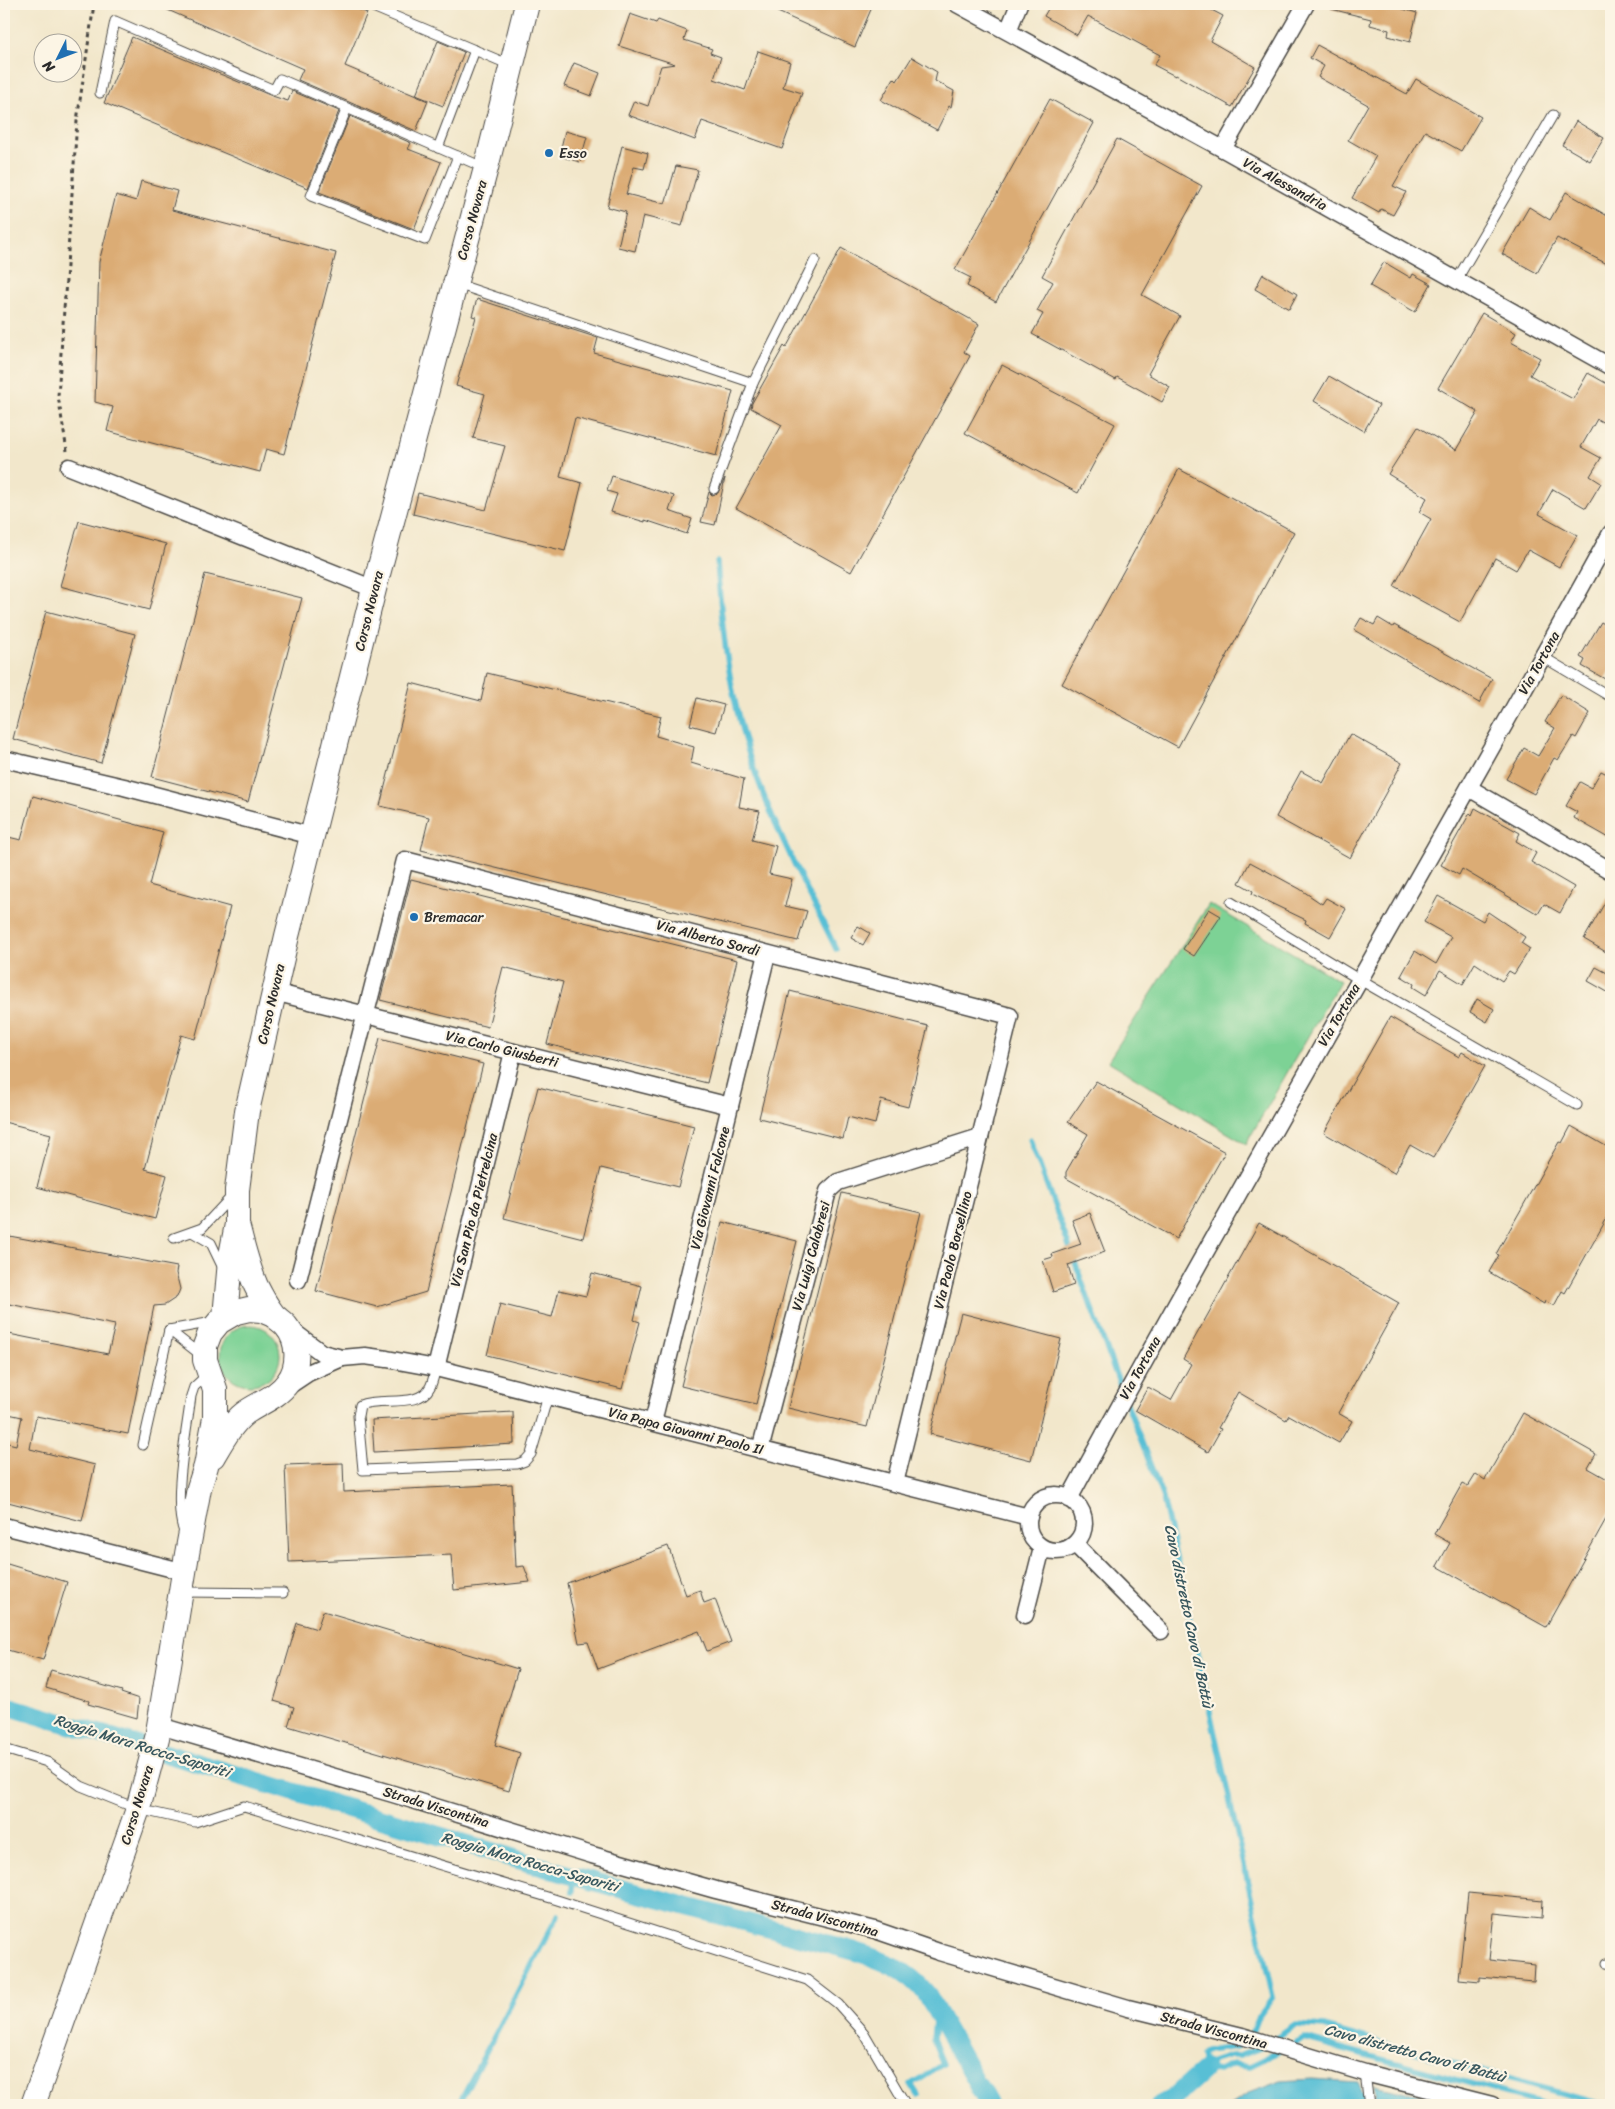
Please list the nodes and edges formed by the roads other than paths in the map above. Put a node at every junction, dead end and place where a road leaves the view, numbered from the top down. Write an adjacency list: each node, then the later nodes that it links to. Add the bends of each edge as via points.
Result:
1 (366, 4): 7 (lane)
2 (527, 4): 8 (main road, Corso Novara)
3 (957, 4): 6 (street, Via Alessandria)
4 (1019, 4): 6 (street)
5 (1306, 4): 13 (street)
6 (1008, 31): 13 (street, Via Alessandria)
7 (475, 50): 8 (lane); 12 (lane)
8 (510, 66): 15 (main road, Corso Novara)
9 (100, 93): 10 (lane, via 115,21 274,90 280,79)
10 (346, 108): 12 (lane); 14 (lane, via 311,196 425,240)
11 (1553, 114): 17 (lane)
12 (438, 148): 14 (lane)
13 (1224, 149): 17 (street, Via Alessandria)
14 (458, 156): 15 (lane)
15 (486, 168): 18 (main road, Corso Novara)
16 (815, 260): 20 (lane)
17 (1456, 281): 19 (street, Via Alessandria)
18 (454, 284): 20 (lane); 24 (main road, Corso Novara)
19 (1611, 367)
20 (753, 383): 22 (lane)
21 (69, 466): 24 (street)
22 (714, 489)
23 (1611, 533): 25 (street, Via Tortona)
24 (374, 589): 29 (main road, Corso Novara)
25 (1543, 657): 26 (lane); 28 (street, Via Tortona)
26 (1611, 697)
27 (4, 759): 29 (street, via 124,786)
28 (1469, 788): 30 (street); 33 (street, Via Tortona)
29 (312, 836): 34 (main road, Corso Novara)
30 (1611, 871)
31 (1231, 902): 33 (lane)
32 (767, 954): 35 (street, Via Alberto Sordi, via 405,860); 36 (street, Via Alberto Sordi); 39 (street, Via Giovanni Falcone)
33 (1360, 980): 38 (lane); 60 (street, Via Tortona)
34 (274, 992): 35 (street, Via Carlo Giusberti); 41 (main road, Corso Novara, via 247,1111)
35 (366, 1014): 37 (street, Via Carlo Giusberti); 46 (street)
36 (1010, 1016): 40 (street, Via Paolo Borsellino)
37 (513, 1052): 39 (street, Via Carlo Giusberti); 51 (street, Via San Pio da Pietrelcina)
38 (1577, 1104)
39 (730, 1106): 55 (street, Via Giovanni Falcone)
40 (980, 1137): 57 (street, Via Luigi Calabresi, via 838,1182 828,1191); 59 (street, Via Paolo Borsellino)
41 (237, 1190): 42 (main road, Corso Novara); 43 (lane, via 202,1228)
42 (236, 1224): 45 (main road, Corso Novara); 48 (main road, Corso Novara, via 256,1285)
43 (192, 1232): 44 (lane); 45 (lane, via 211,1242)
44 (174, 1238)
45 (228, 1278): 47 (main road, Corso Novara)
46 (298, 1280)
47 (222, 1320): 48 (main road, via 248,1309 261,1310); 49 (lane); 52 (main road, Corso Novara, via 210,1333 206,1346)
48 (279, 1320): 50 (street, Via Papa Giovanni Paolo II, via 322,1353); 53 (main road, Corso Novara, via 294,1338 297,1354 288,1382)
49 (169, 1330): 52 (lane, via 196,1352); 56 (lane)
50 (342, 1358): 51 (street, Via Papa Giovanni Paolo II, via 366,1356); 53 (street, Via Papa Giovanni Paolo II, via 308,1373)
51 (436, 1368): 54 (street, Via Papa Giovanni Paolo II); 54 (lane, via 430,1388 422,1396 409,1400 370,1401 360,1405 358,1416 363,1470 517,1464 525,1461 531,1454)
52 (208, 1373): 53 (main road, via 218,1388 232,1398 249,1401); 58 (main road, Corso Novara, via 214,1389 215,1418); 63 (lane, via 194,1387 191,1396 180,1483 180,1525)
53 (272, 1396): 58 (main road, Corso Novara, via 243,1415)
54 (548, 1396): 55 (street, Via Papa Giovanni Paolo II)
55 (653, 1422): 57 (street, Via Papa Giovanni Paolo II)
56 (143, 1445)
57 (760, 1450): 59 (street, Via Papa Giovanni Paolo II)
58 (206, 1466): 63 (main road, Corso Novara)
59 (895, 1483): 61 (street, Via Papa Giovanni Paolo II)
60 (1069, 1499): 61 (street, via 1061,1496 1045,1498 1037,1503); 64 (street, via 1076,1504 1084,1520 1081,1537)
61 (1029, 1517): 65 (street, via 1031,1535)
62 (4, 1526): 66 (street)
63 (189, 1541): 66 (main road, Corso Novara)
64 (1075, 1544): 65 (street, via 1059,1551); 69 (street)
65 (1042, 1548): 68 (street)
66 (183, 1582): 67 (lane); 70 (main road, Corso Novara)
67 (283, 1593)
68 (1025, 1614)
69 (1162, 1630)
70 (159, 1732): 72 (main road, Corso Novara); 73 (street, Strada Viscontina, via 393,1794 716,1890 875,1930 1128,2008 1253,2039)
71 (4, 1749): 72 (lane, via 48,1762 81,1786)
72 (138, 1809): 74 (main road, Corso Novara); 75 (lane, via 195,1822 244,1806 554,1899 807,1980 838,2004 864,2033)
73 (1366, 2078): 76 (lane); 77 (street, Strada Viscontina)
74 (33, 2105)
75 (906, 2105)
76 (1369, 2105)
77 (1492, 2105)

